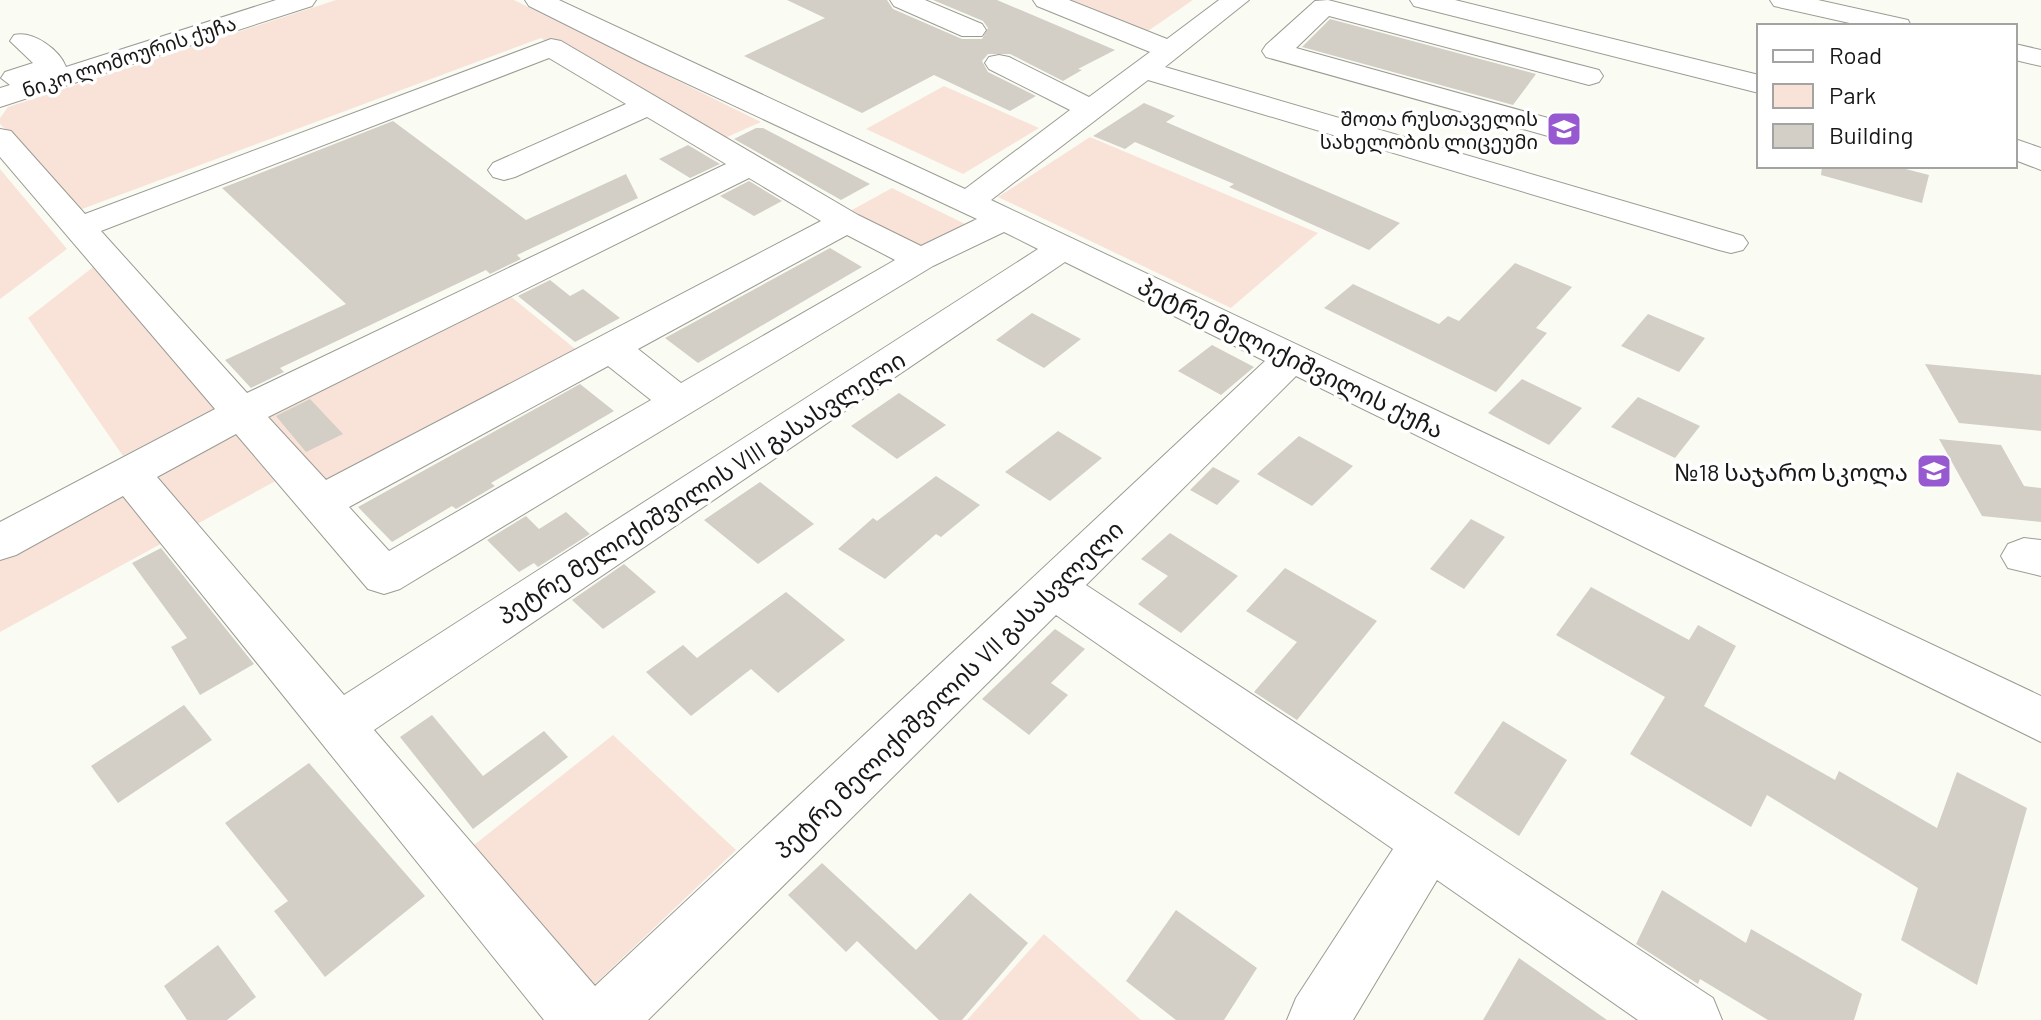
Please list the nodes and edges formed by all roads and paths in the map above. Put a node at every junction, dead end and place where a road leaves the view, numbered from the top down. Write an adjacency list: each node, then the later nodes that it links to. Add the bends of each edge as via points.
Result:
1 (303, 0): 8 (street, ნიკო ლომოურის ქუჩა)
2 (538, 0): 26 (street, პეტრე მელიქიშვილის ქუჩა)
3 (903, 0): 10 (street)
4 (1046, 0): 13 (street)
5 (1236, 0): 13 (street)
6 (1423, 0): 12 (street)
7 (1783, 0): 9 (street)
8 (267, 5): 20 (street, ნიკო ლომოურის ქუჩა)
9 (1889, 24)
10 (972, 30)
11 (24, 41): 20 (street, via 53,66)
12 (1608, 46): 18 (street); 19 (street)
13 (1170, 50): 17 (street)
14 (2017, 52): 15 (street)
15 (2041, 58)
16 (999, 63): 22 (street)
17 (1144, 70): 22 (street); 30 (street)
18 (1589, 76): 18 (street, via 1540,153 1276,51 1324,7)
19 (1757, 83)
20 (12, 87)
21 (649, 105): 24 (street); 25 (street); 29 (street, via 551,47)
22 (1091, 109): 26 (street)
23 (0, 138): 29 (street)
24 (750, 165): 28 (street); 36 (street)
25 (504, 170)
26 (968, 202): 27 (street, პეტრე მელიქიშვილის ქუჩა)
27 (1004, 219): 31 (street, პეტრე მელიქიშვილის ქუჩა); 32 (street)
28 (846, 222): 32 (street); 33 (street)
29 (79, 228): 36 (street)
30 (1731, 243)
31 (1064, 247): 34 (street, პეტრე მელიქიშვილის ქუჩა); 42 (street, პეტრე მელიქიშვილის VIII გასასვლელი)
32 (921, 259): 35 (street)
33 (611, 348): 35 (street); 38 (street)
34 (1292, 358): 40 (street, პეტრე მელიქიშვილის VII გასასვლელი); 41 (street, პეტრე მელიქიშვილის ქუჩა)
35 (679, 402): 38 (street, via 384,576)
36 (241, 413): 37 (street); 38 (street)
37 (129, 474): 39 (street); 42 (street)
38 (320, 503)
39 (0, 543)
40 (1053, 588): 43 (street); 45 (street, პეტრე მელიქიშვილის VII გასასვლელი)
41 (2041, 720)
42 (338, 726): 44 (street)
43 (1429, 843): 46 (street); 47 (street)
44 (583, 1020)
45 (604, 1020)
46 (1318, 1020)
47 (1691, 1020)

